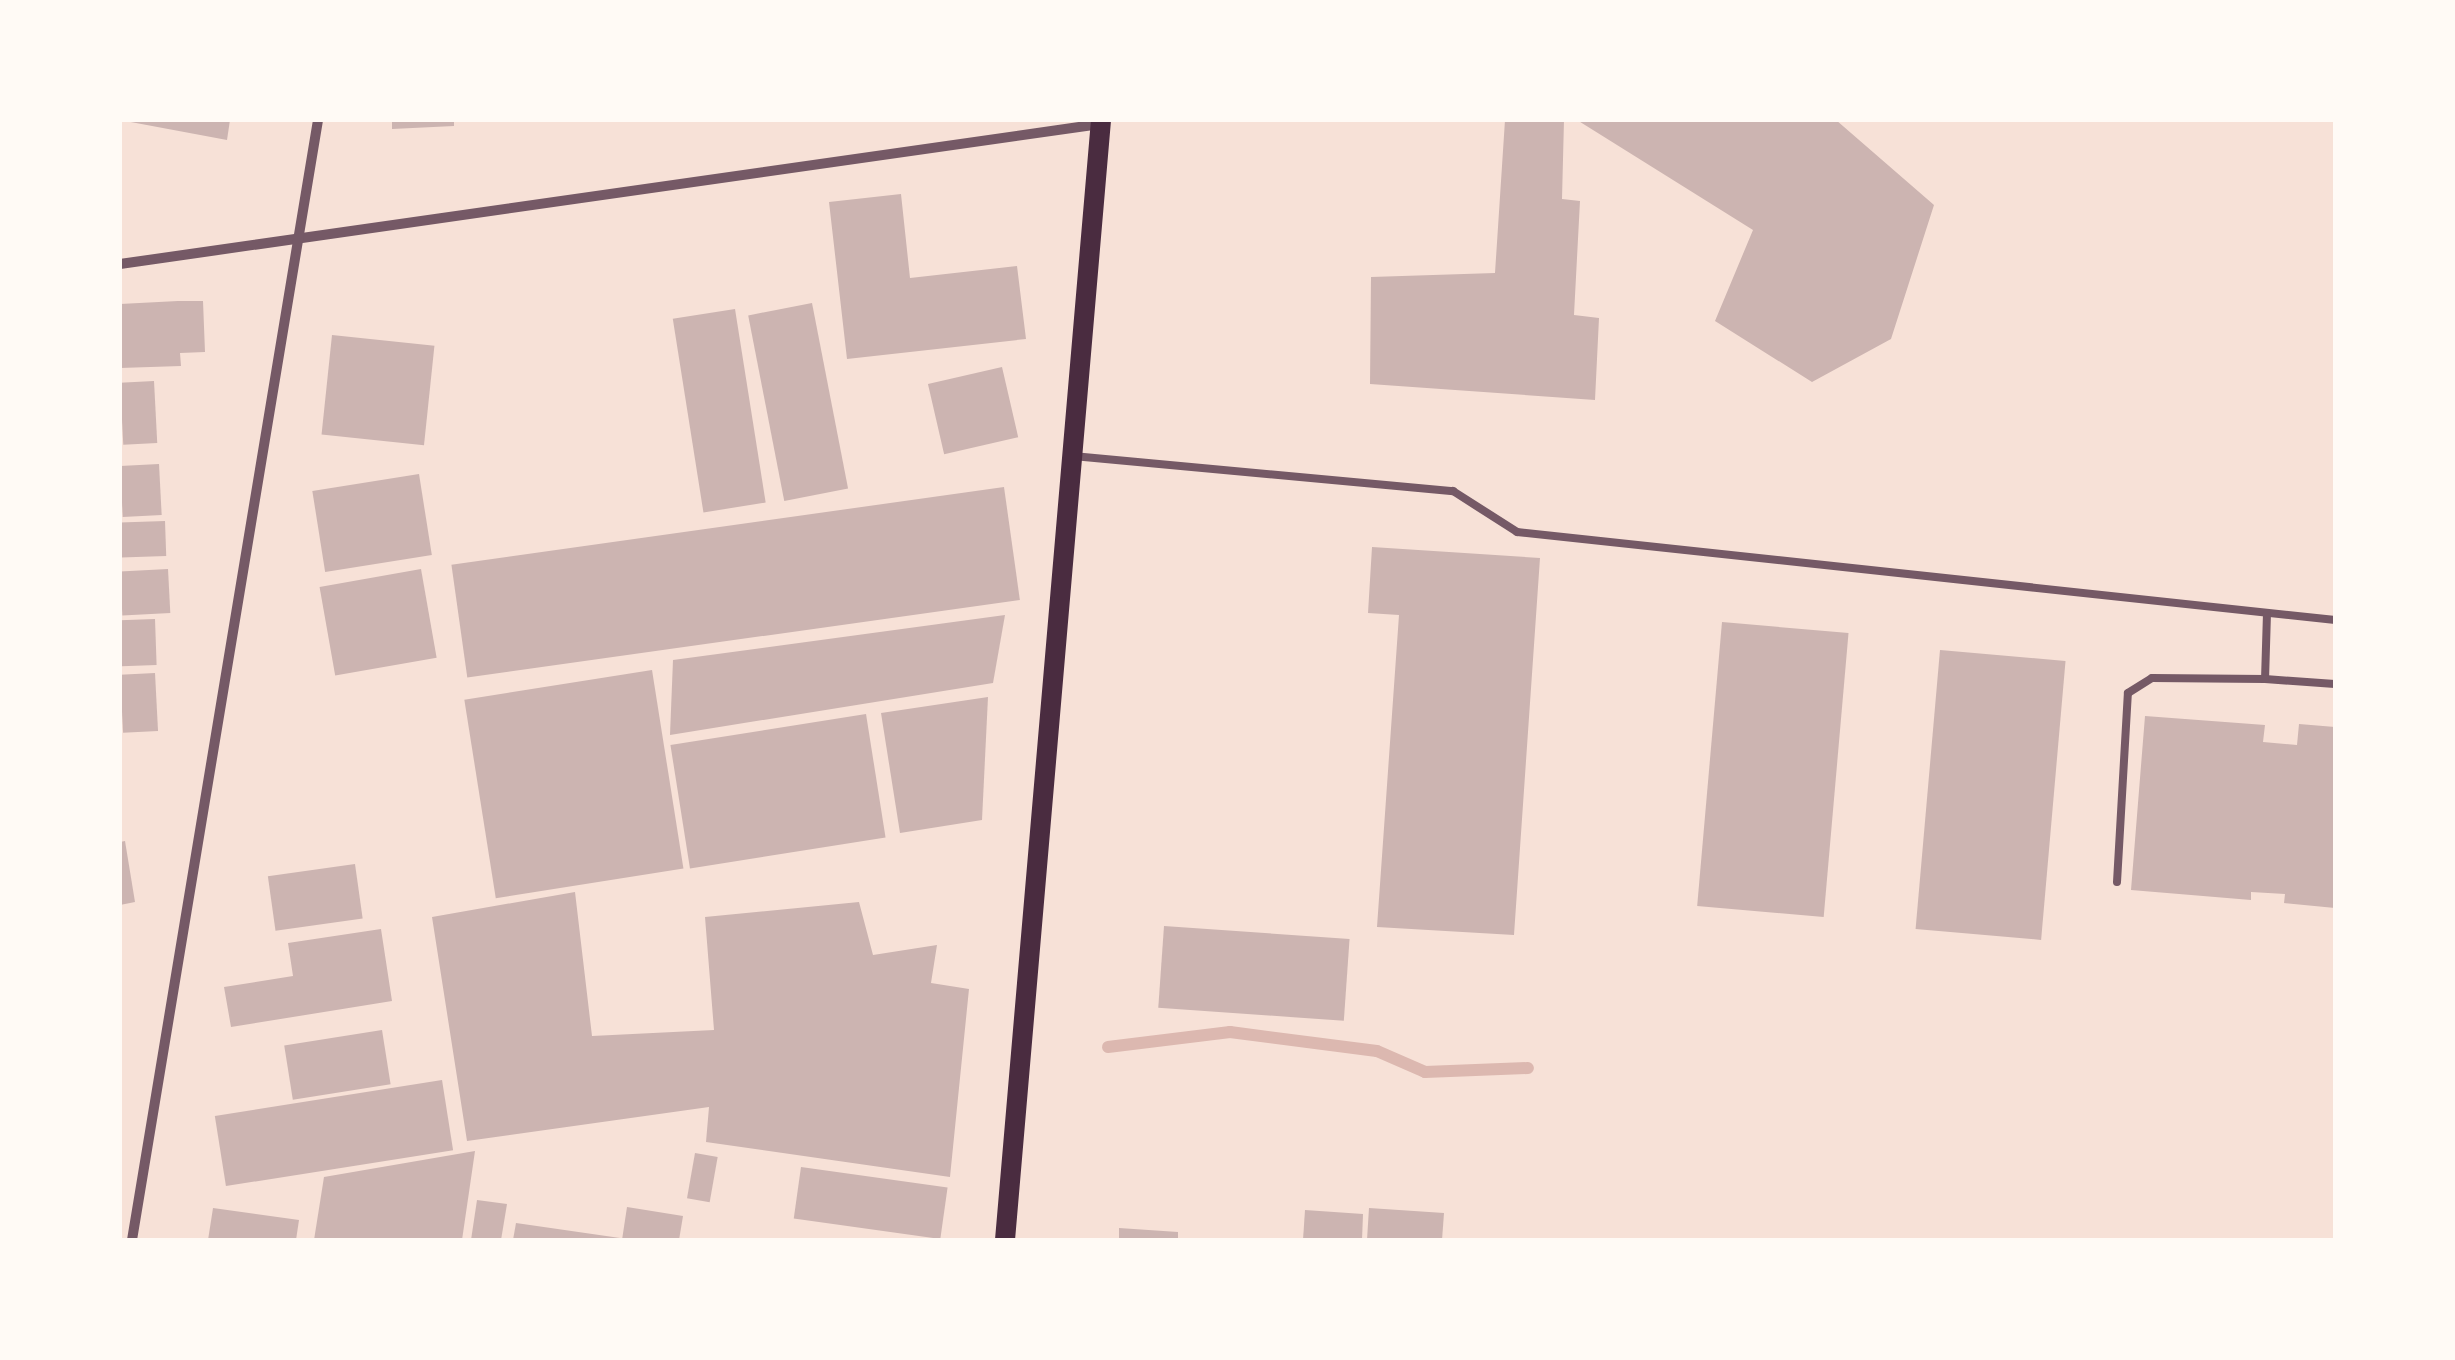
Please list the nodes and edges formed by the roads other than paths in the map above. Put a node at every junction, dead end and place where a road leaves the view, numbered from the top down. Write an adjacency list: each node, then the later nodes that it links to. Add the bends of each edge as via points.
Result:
1 (318, 120): 3 (street)
2 (1101, 122): 3 (street); 5 (main road)
3 (298, 234): 4 (street); 11 (street)
4 (120, 264)
5 (1073, 456): 6 (lane, via 1453,491 1517,532); 12 (main road)
6 (2267, 612): 7 (lane); 8 (lane)
7 (2335, 620)
8 (2265, 679): 9 (lane); 10 (lane, via 2152,678 2128,693)
9 (2335, 684)
10 (2117, 882)
11 (132, 1240)
12 (1006, 1240)

